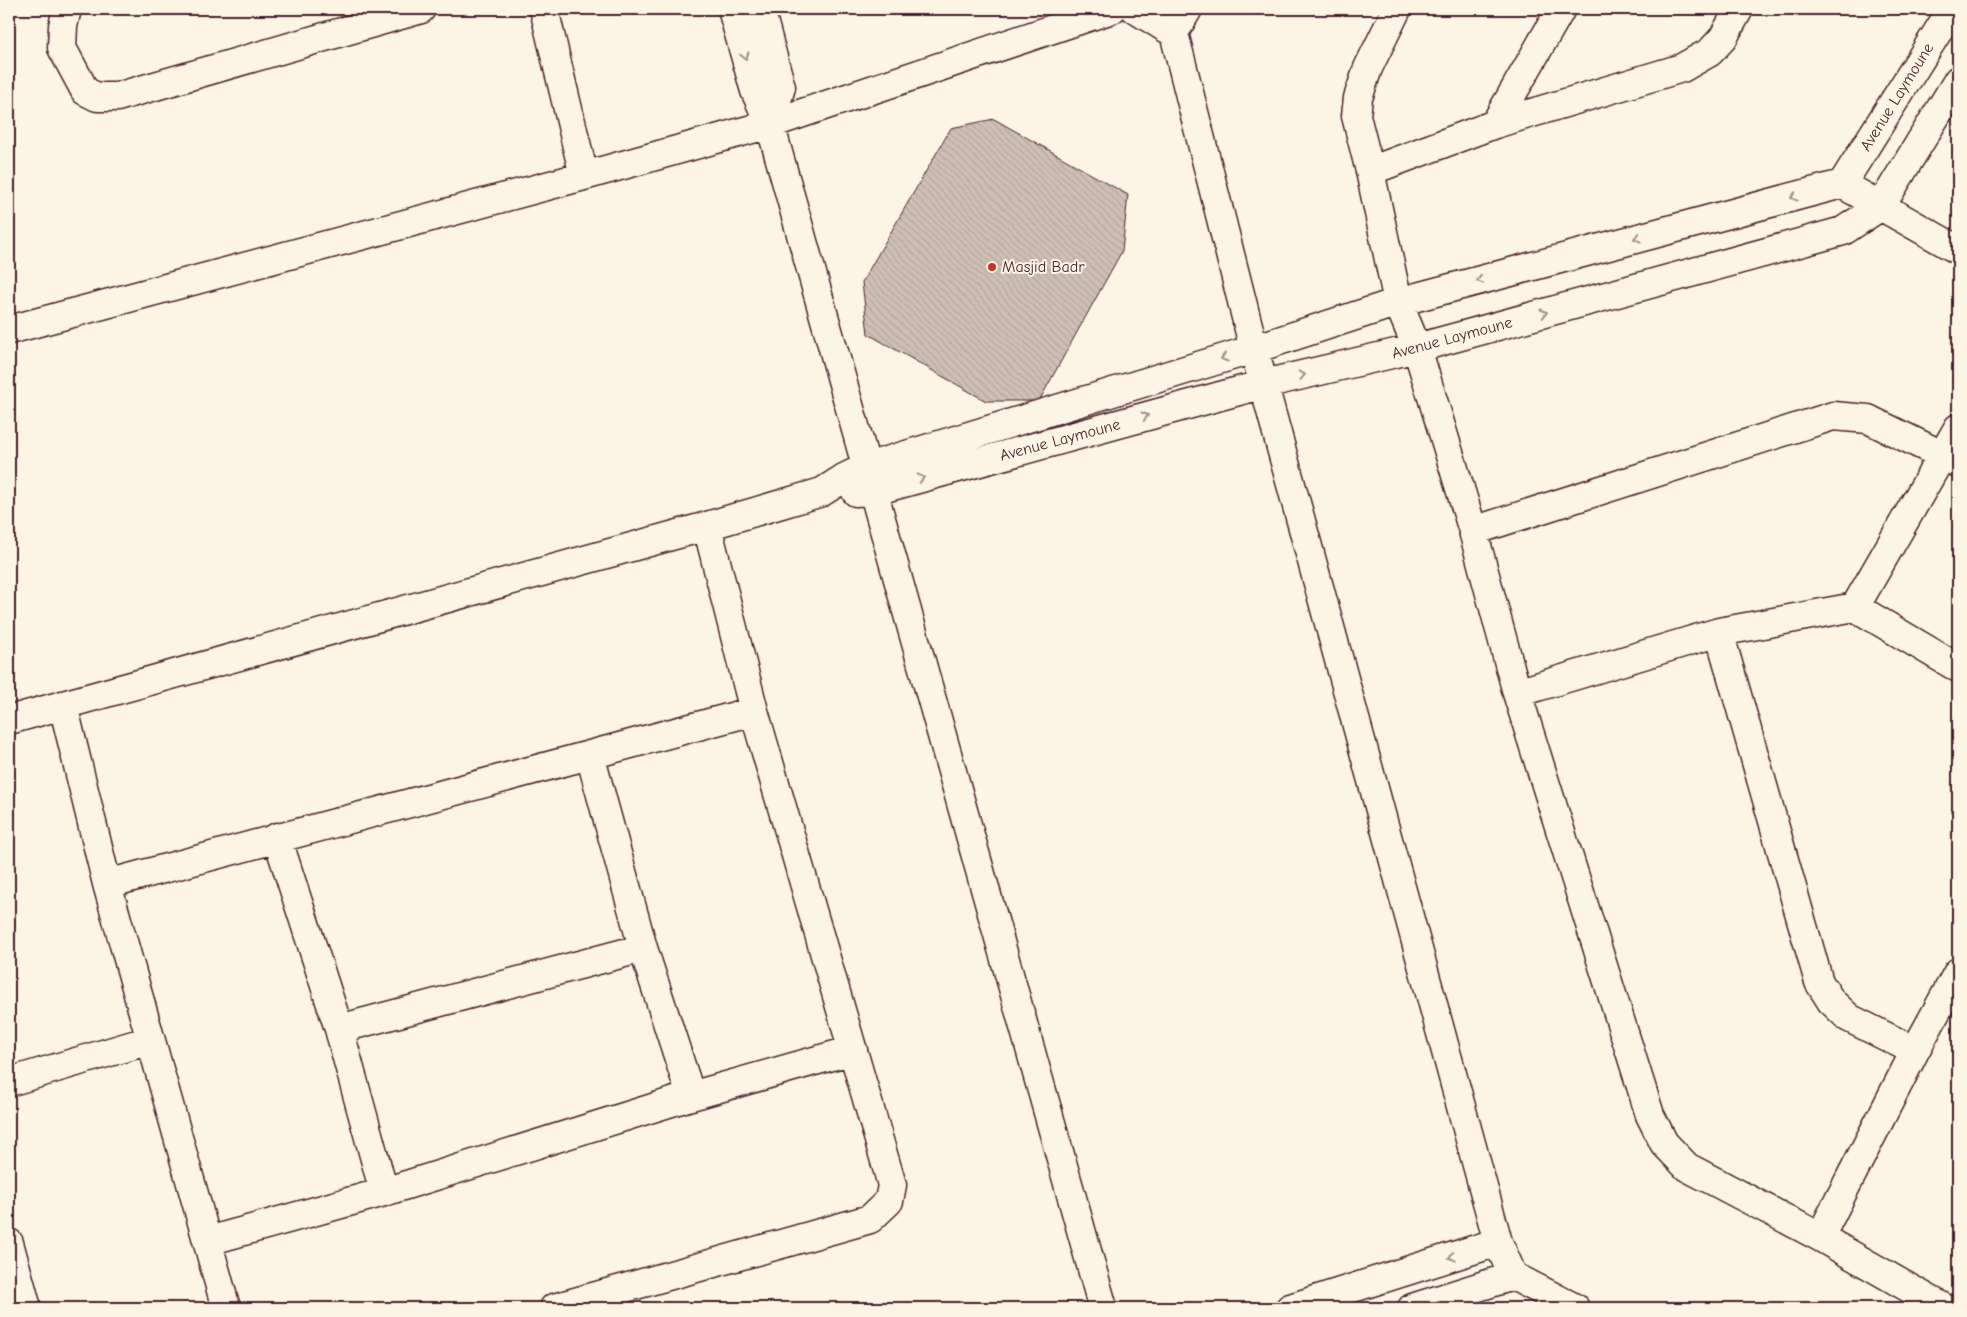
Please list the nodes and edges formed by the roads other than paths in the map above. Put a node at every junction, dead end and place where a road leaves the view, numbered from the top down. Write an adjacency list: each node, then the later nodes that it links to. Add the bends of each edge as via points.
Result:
1 (67, 9): 2 (street, via 62,48 85,91 97,97 117,98)
2 (421, 9)
3 (544, 9): 18 (street)
4 (732, 9): 15 (street, one-way to 15, via 755,91)
5 (760, 9): 15 (street, via 781,87)
6 (1112, 9): 15 (street)
7 (1135, 9): 13 (street)
8 (1188, 9): 13 (street)
9 (1397, 9): 17 (street, via 1368,68 1358,98 1356,116)
10 (1561, 9): 16 (street)
11 (1739, 9): 16 (street, via 1723,38 1710,52 1682,68)
12 (1945, 17): 19 (street, Avenue Laymoune)
13 (1174, 33): 25 (street)
14 (1958, 80): 20 (street, Avenue Laymoune)
15 (770, 124): 18 (street); 29 (street)
16 (1495, 124): 17 (street)
17 (1370, 170): 22 (street)
18 (584, 176): 23 (street)
19 (1842, 184): 20 (street); 22 (street, one-way to 22)
20 (1881, 206): 21 (street); 24 (street, Avenue Laymoune, one-way to 20, via 1843,231)
21 (1958, 250)
22 (1398, 302): 24 (street); 25 (street)
23 (9, 330)
24 (1417, 348): 26 (street, Avenue Laymoune, one-way to 24); 31 (street)
25 (1254, 349): 26 (street); 29 (street, one-way to 29)
26 (1264, 384): 29 (street, Avenue Laymoune, one-way to 26); 53 (street)
27 (1958, 428): 28 (street)
28 (1951, 458): 31 (street, via 1868,419 1833,416); 32 (street)
29 (870, 479): 30 (street, via 844,478 822,492); 59 (street)
30 (707, 526): 36 (street); 37 (street)
31 (1473, 531): 35 (street)
32 (1855, 607): 33 (street); 34 (street)
33 (1719, 632): 35 (street); 47 (street, via 1819,982 1831,1001 1849,1018)
34 (1958, 668)
35 (1517, 693): 51 (street, via 1650,1115 1664,1143 1687,1167)
36 (63, 705): 38 (street); 41 (street)
37 (754, 711): 39 (street); 46 (street)
38 (9, 720)
39 (590, 755): 40 (street); 42 (street)
40 (277, 837): 41 (street); 44 (street)
41 (108, 884): 45 (street)
42 (643, 948): 44 (street); 49 (street)
43 (1958, 972): 47 (street)
44 (339, 1029): 50 (street)
45 (150, 1040): 48 (street); 52 (street)
46 (853, 1050): 49 (street); 58 (street, via 892,1185 889,1201 882,1209 870,1219)
47 (1915, 1051): 51 (street)
48 (9, 1082)
49 (690, 1096): 50 (street)
50 (384, 1192): 52 (street)
51 (1820, 1237): 63 (street)
52 (208, 1241): 57 (street)
53 (1498, 1242): 55 (street); 60 (street, one-way to 60)
54 (9, 1243): 56 (street)
55 (1513, 1276): 61 (street); 62 (street)
56 (26, 1308)
57 (226, 1308)
58 (554, 1308)
59 (1103, 1308)
60 (1290, 1308)
61 (1412, 1308)
62 (1575, 1308)
63 (1944, 1308)

